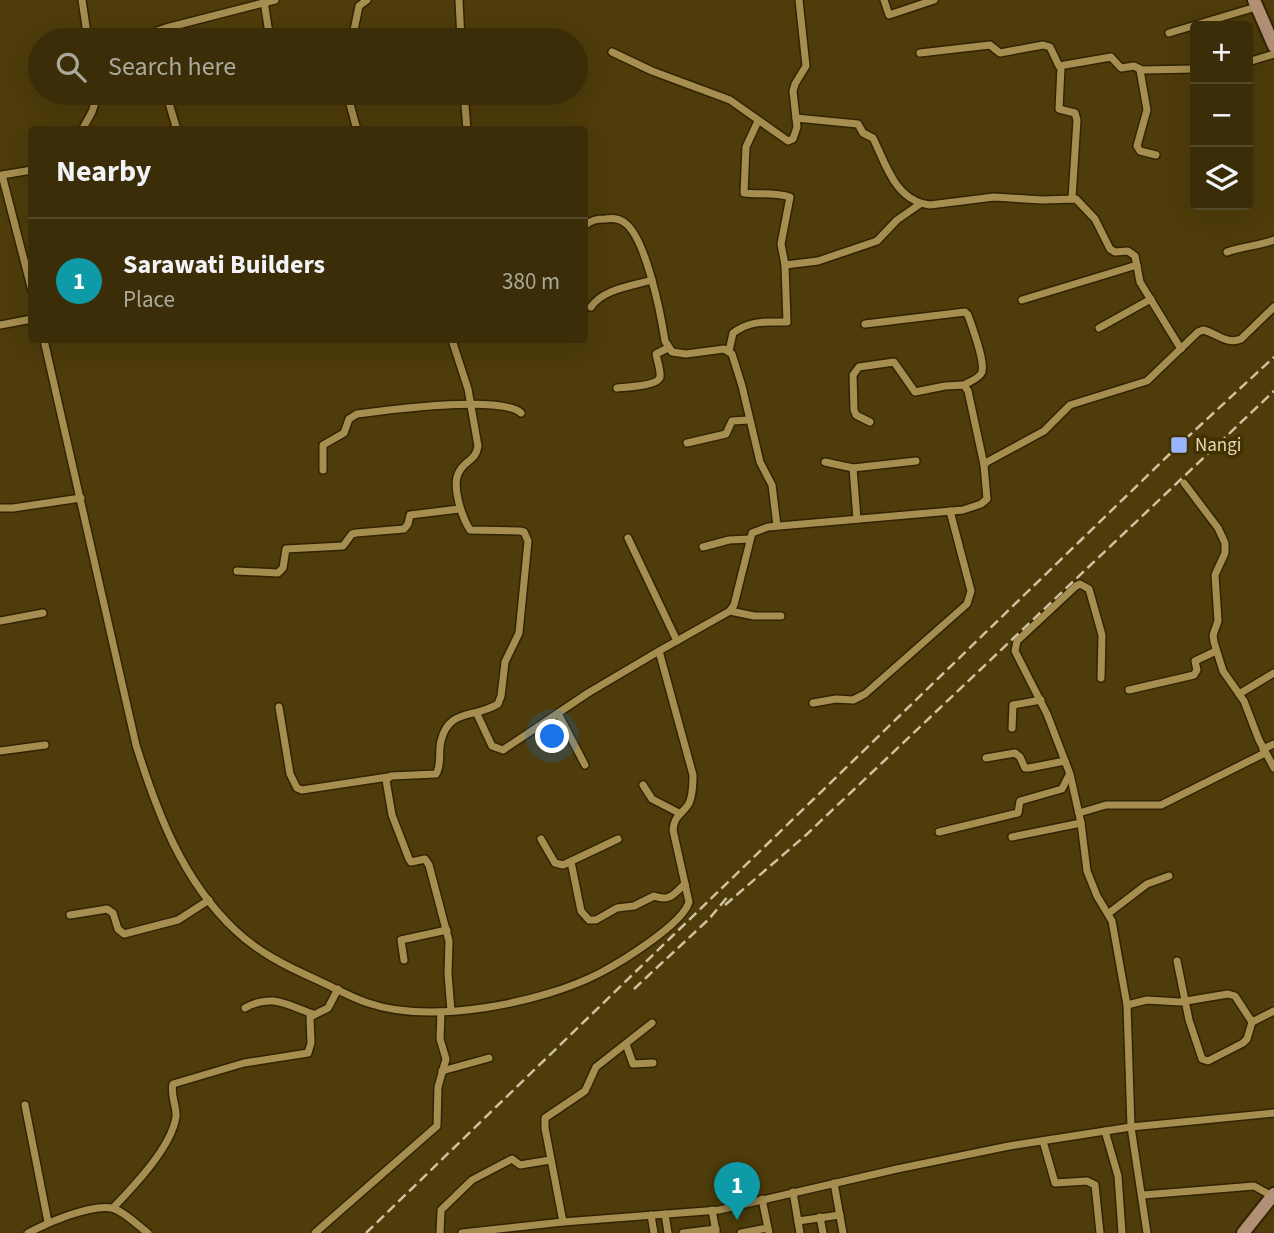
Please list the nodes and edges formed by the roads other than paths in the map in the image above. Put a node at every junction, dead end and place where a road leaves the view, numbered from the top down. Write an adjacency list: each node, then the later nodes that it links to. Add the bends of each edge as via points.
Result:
1 (82, 0): 10 (street)
2 (275, 0): 7 (street)
3 (459, 0): 14 (street)
4 (799, 0): 28 (street, via 806,66 795,84)
5 (884, 0): 6 (street, via 889,15)
6 (934, 0)
7 (264, 1): 11 (street); 12 (street)
8 (362, 1): 13 (street)
9 (1255, 3): 15 (street); 16 (main road)
10 (86, 28)
11 (166, 28)
12 (268, 28)
13 (354, 28)
14 (460, 28)
15 (1169, 33)
16 (1274, 46)
17 (612, 52): 29 (street, via 730,100)
18 (920, 53): 21 (street, via 990,45 1000,53 1043,45 1050,47)
19 (1274, 54): 20 (street)
20 (1253, 60)
21 (1061, 67): 23 (street, via 1111,57 1121,68); 37 (street, via 1059,108 1075,113 1077,120)
22 (1190, 69): 23 (street)
23 (1140, 70): 34 (street, via 1147,110 1138,149)
24 (94, 105): 30 (street)
25 (170, 105): 31 (street)
26 (350, 105): 32 (street)
27 (465, 105): 33 (street)
28 (796, 118): 29 (street, via 796,135 788,141); 38 (street, via 858,124 873,138 892,178)
29 (758, 121): 42 (street, via 746,147 744,192 790,197 781,244)
30 (84, 126)
31 (176, 126)
32 (356, 126)
33 (467, 126)
34 (1156, 155)
35 (28, 170): 36 (street)
36 (1, 173): 44 (street)
37 (1072, 198): 38 (street, via 994,197); 43 (street, via 1081,201 1091,214 1110,249 1131,253)
38 (920, 204): 42 (street, via 877,241 818,261)
39 (588, 224): 45 (street, via 615,218 623,221 632,231)
40 (1274, 240): 41 (street)
41 (1227, 252)
42 (785, 265): 58 (street, via 787,322 754,322 738,329)
43 (1137, 265): 46 (street); 47 (street)
44 (28, 276)
45 (652, 280): 48 (street, via 607,294); 56 (street)
46 (1151, 299): 53 (street); 57 (street)
47 (1022, 300)
48 (591, 307)
49 (1274, 307): 57 (street, via 1241,339 1226,341 1203,330)
50 (28, 320): 52 (street)
51 (865, 324): 59 (street, via 965,312 982,372)
52 (0, 325)
53 (1099, 328)
54 (45, 343): 72 (street)
55 (453, 343): 61 (street)
56 (668, 348): 58 (street, via 679,355); 60 (street, via 656,354 659,380)
57 (1181, 349): 68 (street, via 1147,381 1070,405 1044,431)
58 (729, 351): 63 (street)
59 (964, 385): 64 (street, via 915,393 894,362 859,367 853,375 854,410); 68 (street)
60 (617, 388)
61 (470, 405): 62 (street, via 508,406); 70 (street, via 352,415 344,433 323,445); 74 (street, via 478,446 477,454 458,473)
62 (521, 413)
63 (750, 420): 65 (street, via 732,422 723,435); 77 (street, via 760,462 772,485)
64 (870, 422)
65 (687, 443)
66 (916, 461): 69 (street)
67 (825, 462): 69 (street)
68 (984, 465): 75 (street, via 987,499)
69 (853, 468): 76 (street)
70 (323, 470)
71 (1184, 482): 88 (street, via 1225,542 1226,553 1215,579)
72 (81, 498): 73 (street); 120 (street, via 118,671 152,797 177,851)
73 (0, 508)
74 (459, 509): 81 (street, via 410,515 404,529 352,534 343,546 290,548 278,573); 97 (street, via 474,531 520,531 528,541 519,634 505,662 500,700)
75 (950, 512): 76 (street); 94 (street, via 971,591 967,604 865,694 853,700)
76 (857, 519): 77 (street)
77 (777, 526): 79 (street, via 760,528)
78 (628, 538): 86 (street)
79 (750, 539): 80 (street); 82 (street)
80 (702, 547)
81 (237, 571)
82 (730, 611): 84 (street); 86 (street)
83 (43, 612): 85 (street)
84 (781, 616)
85 (0, 621)
86 (677, 641): 87 (street)
87 (659, 651): 96 (street); 110 (street, via 693,775 688,804)
88 (1216, 651): 91 (street, via 1195,661 1194,675); 92 (street)
89 (1274, 673): 92 (street)
90 (1101, 678): 93 (street, via 1101,627 1089,589 1080,584 1015,646)
91 (1129, 690)
92 (1239, 694): 102 (street)
93 (1041, 700): 98 (street, via 1013,705); 104 (street)
94 (813, 703)
95 (279, 707): 108 (street, via 290,774 297,788)
96 (558, 713): 97 (street, via 503,750 492,746); 105 (street)
97 (477, 714): 108 (street, via 448,723 436,775)
98 (1012, 728)
99 (1274, 744): 102 (street)
100 (45, 745): 101 (street)
101 (0, 751)
102 (1264, 751): 106 (street); 111 (street, via 1161,804 1106,805)
103 (986, 758): 104 (street, via 1015,753 1024,768)
104 (1065, 761): 107 (street)
105 (585, 765)
106 (1274, 768)
107 (1070, 774): 111 (street); 113 (street, via 1062,789 1020,801 1018,813)
108 (388, 777): 123 (street, via 396,829 410,861 427,861)
109 (643, 786): 110 (street, via 652,799)
110 (679, 813): 119 (street, via 673,830)
111 (1079, 813): 112 (street)
112 (1082, 823): 114 (street); 121 (street, via 1087,871)
113 (939, 832)
114 (1012, 837)
115 (541, 839): 117 (street, via 555,863)
116 (618, 839): 117 (street)
117 (571, 862): 119 (street, via 581,911 589,920 654,896 669,898)
118 (1169, 876): 121 (street, via 1147,884)
119 (685, 884): 130 (street, via 689,902 679,919 609,968 562,990 495,1007)
120 (209, 901): 122 (street, via 178,920 124,934 107,909); 126 (street, via 258,949)
121 (1108, 913): 128 (street)
122 (71, 915)
123 (447, 930): 124 (street, via 401,940); 130 (street)
124 (404, 960)
125 (1177, 961): 127 (street)
126 (338, 989): 131 (street, via 369,1004); 133 (street, via 328,1008)
127 (1185, 1000): 128 (street); 134 (street, via 1233,995); 134 (street, via 1205,1061 1243,1044)
128 (1127, 1005): 142 (street)
129 (245, 1008): 133 (street, via 269,1000)
130 (451, 1011): 131 (street)
131 (441, 1012): 139 (street, via 440,1039 446,1055)
132 (1274, 1012): 134 (street)
133 (313, 1014): 151 (street, via 309,1053 244,1063 173,1084 173,1126 144,1176)
134 (1252, 1022)
135 (652, 1023): 136 (street)
136 (626, 1044): 138 (street, via 633,1064); 145 (street, via 596,1067 585,1091 545,1118)
137 (489, 1058): 139 (street)
138 (653, 1063)
139 (442, 1071): 165 (street, via 438,1126)
140 (24, 1105): 158 (street)
141 (1274, 1113): 142 (street)
142 (1131, 1127): 143 (street); 148 (street)
143 (1105, 1131): 144 (street); 176 (street, via 1118,1176)
144 (1043, 1141): 146 (street); 175 (street, via 1055,1183 1087,1181 1095,1185)
145 (550, 1160): 159 (street); 166 (street, via 520,1165 512,1159 472,1180 443,1206)
146 (834, 1183): 147 (street); 155 (street)
147 (793, 1192): 150 (street); 157 (street)
148 (1143, 1195): 149 (street, via 1254,1186); 177 (street)
149 (1273, 1196): 178 (main road)
150 (762, 1199): 152 (street); 160 (street)
151 (113, 1208): 158 (street); 164 (street)
152 (712, 1210): 153 (street); 161 (street)
153 (665, 1214): 154 (street); 169 (street)
154 (651, 1215): 159 (street); 168 (street)
155 (839, 1215): 156 (street); 174 (street)
156 (820, 1217): 157 (street); 173 (street)
157 (798, 1221): 172 (street)
158 (48, 1222): 163 (street)
159 (563, 1222): 162 (street)
160 (768, 1230): 171 (street)
161 (716, 1231): 170 (street)
162 (485, 1232): 167 (street)
163 (28, 1233)
164 (148, 1233)
165 (315, 1233)
166 (440, 1233)
167 (462, 1233)
168 (654, 1233)
169 (668, 1233)
170 (683, 1233)
171 (742, 1233)
172 (800, 1233)
173 (823, 1233)
174 (842, 1233)
175 (1100, 1233)
176 (1122, 1233)
177 (1147, 1233)
178 (1243, 1233)

